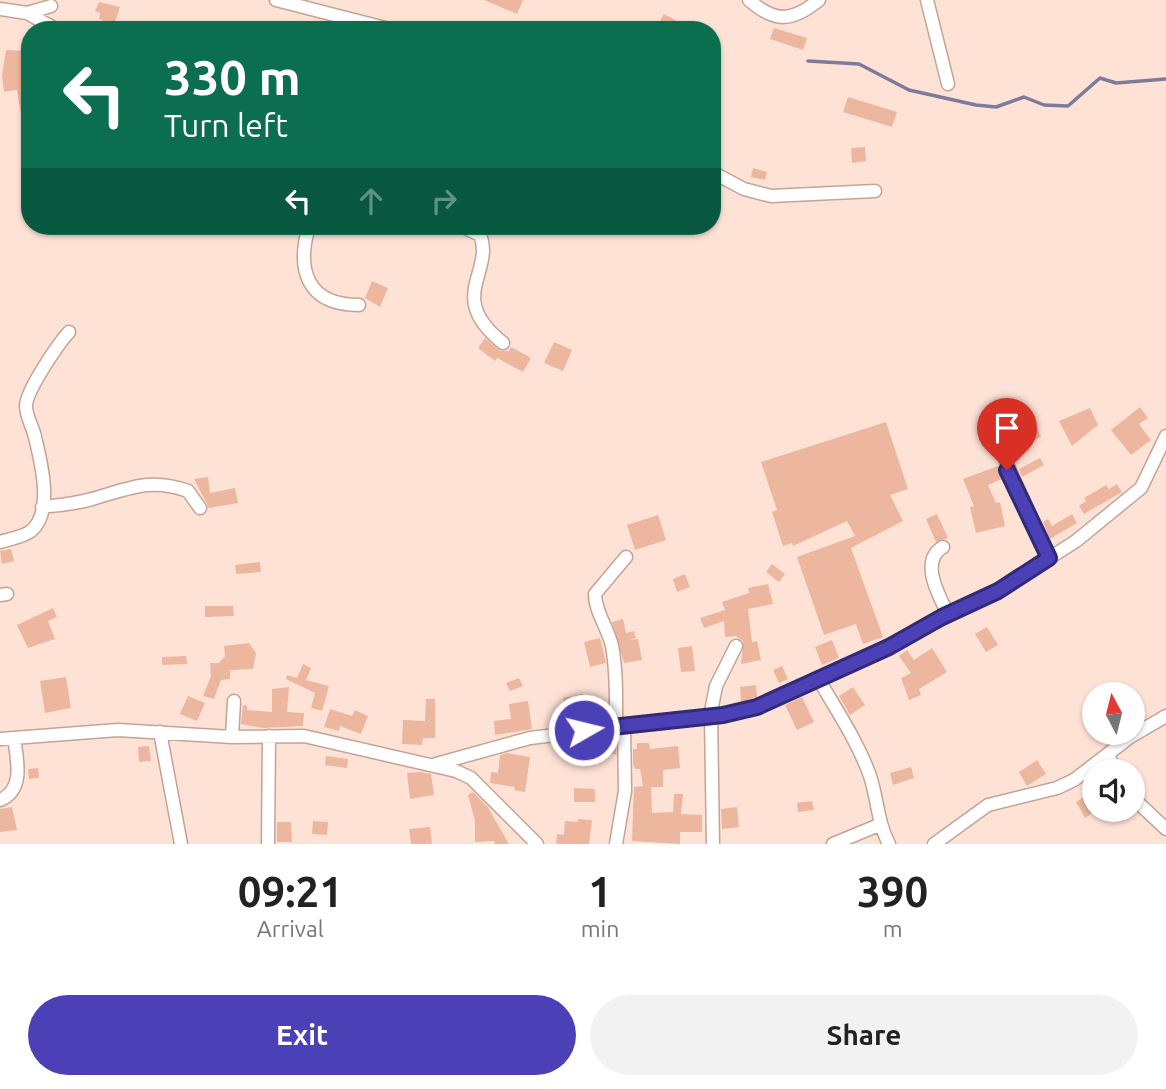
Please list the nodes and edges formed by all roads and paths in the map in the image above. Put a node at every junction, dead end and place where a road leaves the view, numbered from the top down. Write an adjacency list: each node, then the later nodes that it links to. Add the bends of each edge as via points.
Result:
1 (276, 0): 6 (street)
2 (749, 0): 3 (street, via 765,14 783,18 803,13)
3 (819, 0)
4 (927, 0): 12 (street)
5 (51, 3): 8 (street); 10 (street)
6 (327, 6): 11 (street)
7 (0, 9): 8 (street)
8 (27, 13): 9 (street)
9 (40, 21)
10 (53, 21)
11 (360, 21)
12 (947, 84)
13 (721, 177): 14 (street, via 771,196)
14 (876, 191)
15 (307, 235): 17 (street, via 302,264 309,283 323,298 340,305)
16 (480, 235): 19 (street, via 484,245 474,304 491,333)
17 (359, 305)
18 (69, 332): 22 (street, via 57,344 27,398 43,483)
19 (503, 343)
20 (1166, 436): 27 (street, via 1141,488)
21 (1000, 448): 27 (street)
22 (42, 507): 23 (street, via 149,483 188,491); 24 (street, via 30,531)
23 (200, 508)
24 (0, 541)
25 (943, 547): 28 (street, via 933,558 932,569)
26 (626, 557): 34 (street, via 595,594 613,650)
27 (1049, 558): 28 (street, via 998,591)
28 (948, 614): 30 (street)
29 (736, 646): 33 (street, via 716,686)
30 (819, 680): 33 (street, via 757,707); 45 (street, via 860,752 873,785)
31 (234, 701): 37 (street)
32 (1166, 716): 40 (street)
33 (711, 717): 34 (street); 51 (street)
34 (620, 725): 42 (street, via 530,738); 50 (street, via 625,791)
35 (160, 732): 37 (street); 38 (street, via 118,730); 47 (street)
36 (269, 736): 37 (street); 42 (street, via 304,736); 48 (street)
37 (232, 737)
38 (14, 738): 39 (street); 43 (street, via 18,775 13,791)
39 (0, 739)
40 (1108, 754): 41 (street); 54 (street, via 1066,784 988,805)
41 (1110, 759)
42 (436, 764): 49 (street, via 471,778)
43 (0, 800)
44 (1145, 809): 46 (street)
45 (879, 825): 52 (street); 53 (street)
46 (1166, 829)
47 (181, 844)
48 (268, 844)
49 (537, 844)
50 (616, 844)
51 (713, 844)
52 (833, 844)
53 (889, 844)
54 (934, 844)

